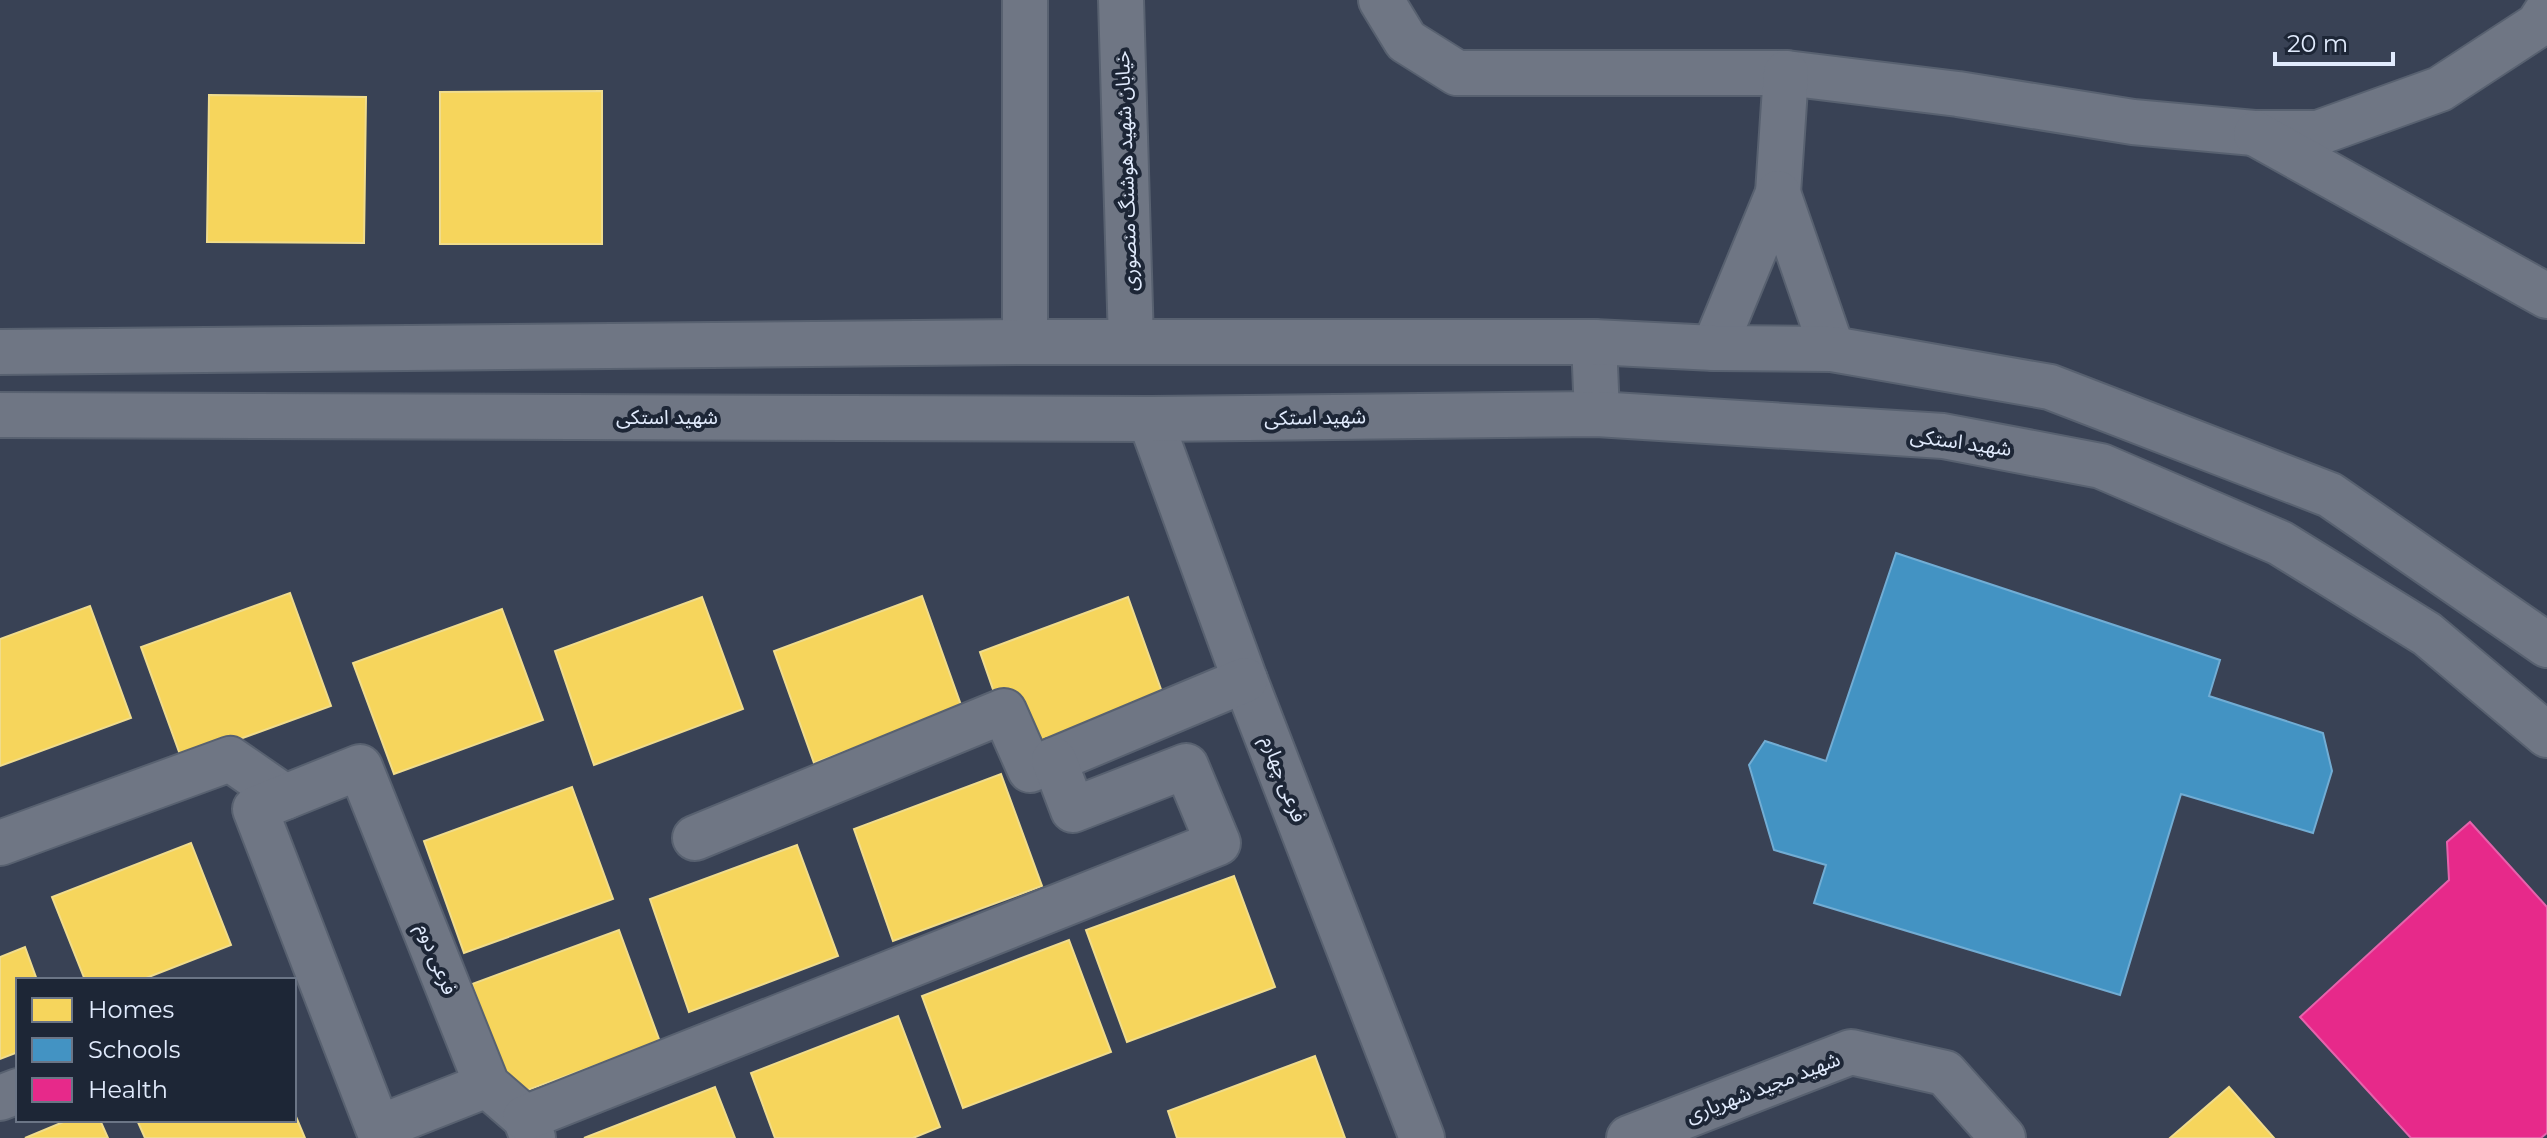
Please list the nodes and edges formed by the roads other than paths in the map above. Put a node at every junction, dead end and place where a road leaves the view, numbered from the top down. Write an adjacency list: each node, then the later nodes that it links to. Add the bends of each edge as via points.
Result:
1 (1025, 0): 9 (street)
2 (1121, 0): 10 (street, خیابان شهید هوشنگ منصوری)
3 (1381, 0): 5 (street, via 1406,41 1457,73)
4 (2547, 11): 6 (street, via 2538,25 2440,89 2318,133)
5 (1786, 73): 6 (street, via 2133,122); 7 (street)
6 (2254, 133): 8 (street)
7 (1778, 193): 12 (street); 13 (street)
8 (2547, 296)
9 (1025, 342): 10 (street); 15 (street)
10 (1131, 342): 11 (street)
11 (1594, 342): 12 (street); 17 (street)
12 (1714, 348): 13 (street)
13 (1832, 349): 20 (street, via 2050,387 2330,495)
14 (0, 352): 15 (street)
15 (182, 352): 16 (street)
16 (184, 414): 18 (street, شهید استکی); 19 (street, شهید استکی)
17 (1597, 414): 19 (street, شهید استکی); 22 (street, شهید استکی, via 1943,436 2101,466 2280,543 2427,634)
18 (0, 415)
19 (1150, 419): 21 (street, فرعی چهارم)
20 (2547, 645)
21 (1245, 680): 23 (street); 30 (street, فرعی چهارم)
22 (2547, 735)
23 (1054, 760): 25 (street, via 1030,770 1004,711); 28 (street, via 1073,810 1186,766 1218,843)
24 (285, 797): 26 (street, via 230,759); 27 (street, فرعی دوم, via 360,767); 27 (street, via 255,809 378,1128)
25 (695, 838)
26 (0, 843)
27 (487, 1085): 28 (street, فرعی دوم)
28 (529, 1128)
29 (1635, 1137): 31 (street, شهید مجید شهریاری, via 1851,1052 1945,1073)
30 (1422, 1138)
31 (2003, 1138)

